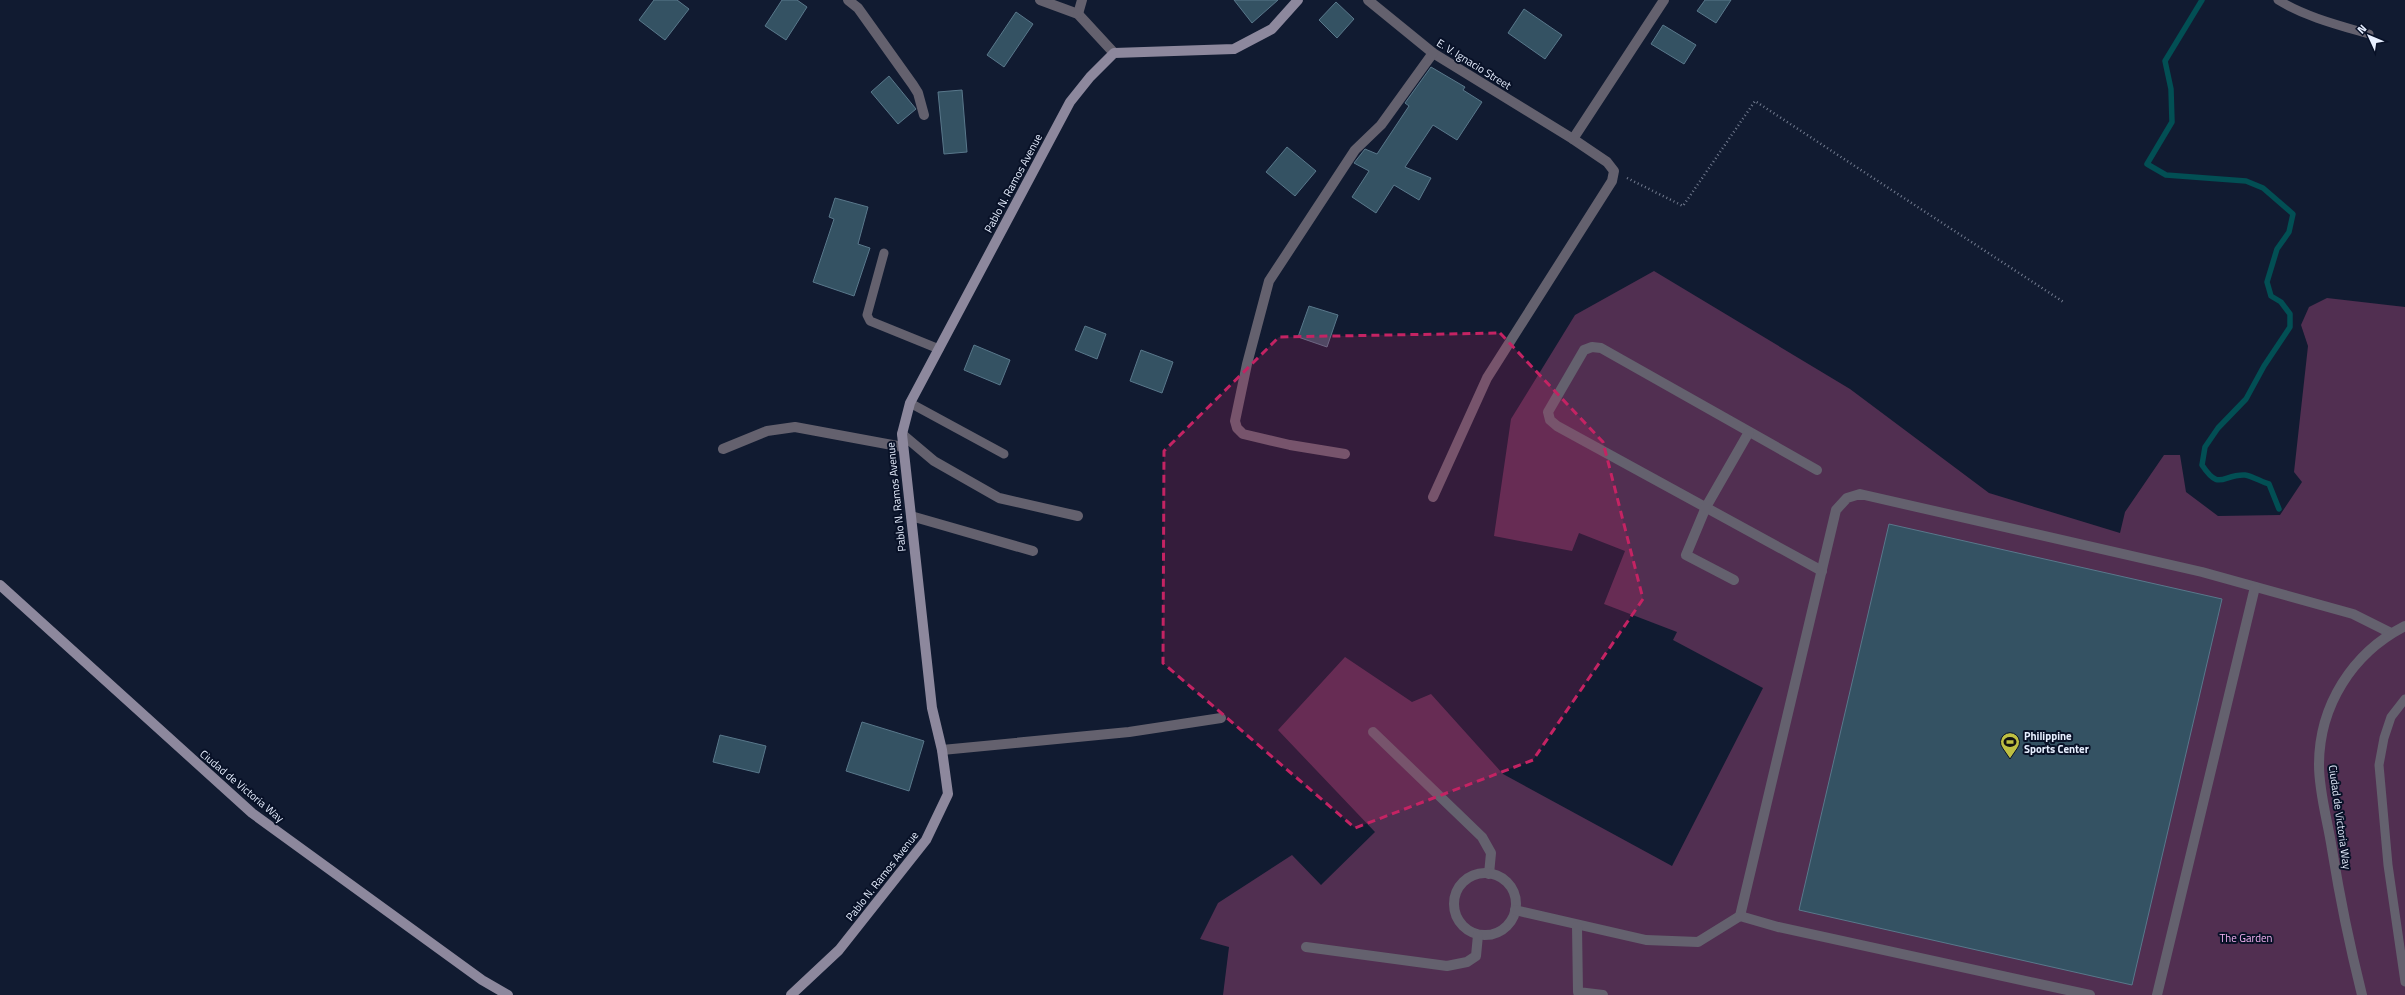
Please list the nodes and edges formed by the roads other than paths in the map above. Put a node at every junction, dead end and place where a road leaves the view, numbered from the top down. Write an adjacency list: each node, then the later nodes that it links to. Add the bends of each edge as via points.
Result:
1 (848, 0): 12 (street, via 858,8 913,85)
2 (1040, 0): 8 (street)
3 (1082, 0): 8 (street)
4 (1298, 0): 10 (street, via 1272,29 1234,49)
5 (1368, 0): 11 (street, E. V. Ignacio Street)
6 (1664, 0): 13 (street)
7 (2278, 0): 9 (lane, via 2292,9 2332,24)
8 (1078, 14): 10 (street)
9 (2369, 34)
10 (1114, 53): 15 (street, Pablo N. Ramos Avenue, via 1090,76 1070,102)
11 (1433, 53): 13 (street, E. V. Ignacio Street); 22 (street, via 1381,125 1355,150 1269,281 1247,364 1235,421 1243,434 1290,446)
12 (924, 115)
13 (1573, 139): 24 (street, E. V. Ignacio Street, via 1607,162 1614,171 1612,181 1487,378)
14 (884, 253): 15 (lane, via 868,315 870,321)
15 (939, 349): 16 (street, Pablo N. Ramos Avenue)
16 (910, 403): 18 (street, Pablo N. Ramos Avenue); 21 (lane)
17 (1749, 432): 23 (street); 25 (street); 25 (street, via 1601,348 1592,347 1584,350 1556,398 1548,412 1550,420 1557,426)
18 (902, 434): 19 (street, Pablo N. Ramos Avenue); 27 (street, via 934,461 999,498)
19 (903, 447): 20 (street, via 795,427 767,431); 26 (street, Pablo N. Ramos Avenue)
20 (723, 449)
21 (1004, 454)
22 (1345, 454)
23 (1817, 470)
24 (1433, 497)
25 (1706, 507): 29 (street); 30 (street, via 1686,554)
26 (911, 516): 28 (street); 38 (street, Pablo N. Ramos Avenue, via 932,708)
27 (1078, 516)
28 (1033, 551)
29 (1822, 571): 32 (street, via 1836,510 1847,498 1860,494 2202,572); 41 (street)
30 (1734, 580)
31 (0, 585): 46 (street, Ciudad de Victoria Way, via 252,813 482,980)
32 (2255, 587): 34 (street, via 2353,614); 50 (street)
33 (2405, 626): 34 (street, Ciudad de Victoria Way)
34 (2391, 633): 51 (street, Ciudad de Victoria Way, via 2368,651 2347,675 2336,694 2322,733 2320,760 2323,792 2344,921)
35 (2405, 699): 45 (lane, via 2391,717 2379,764 2388,865)
36 (1221, 718): 38 (street, via 1129,732)
37 (1372, 732): 39 (street, via 1482,837 1491,853)
38 (942, 750): 47 (street, Pablo N. Ramos Avenue, via 948,794 926,840 839,950)
39 (1489, 874): 40 (street, via 1505,881 1512,889); 43 (street, via 1475,875 1466,880 1458,888 1455,898 1454,908 1462,925)
40 (1515, 910): 42 (street); 43 (street, via 1505,928 1488,935)
41 (1740, 916): 42 (street, via 1698,942 1646,940); 49 (street, via 1778,927)
42 (1577, 926): 48 (street, via 1578,992)
43 (1478, 935): 44 (street, via 1476,956 1467,962 1447,966)
44 (1306, 947)
45 (2405, 982)
46 (508, 995)
47 (792, 995)
48 (1603, 995)
49 (2090, 995)
50 (2157, 995)
51 (2362, 995)

